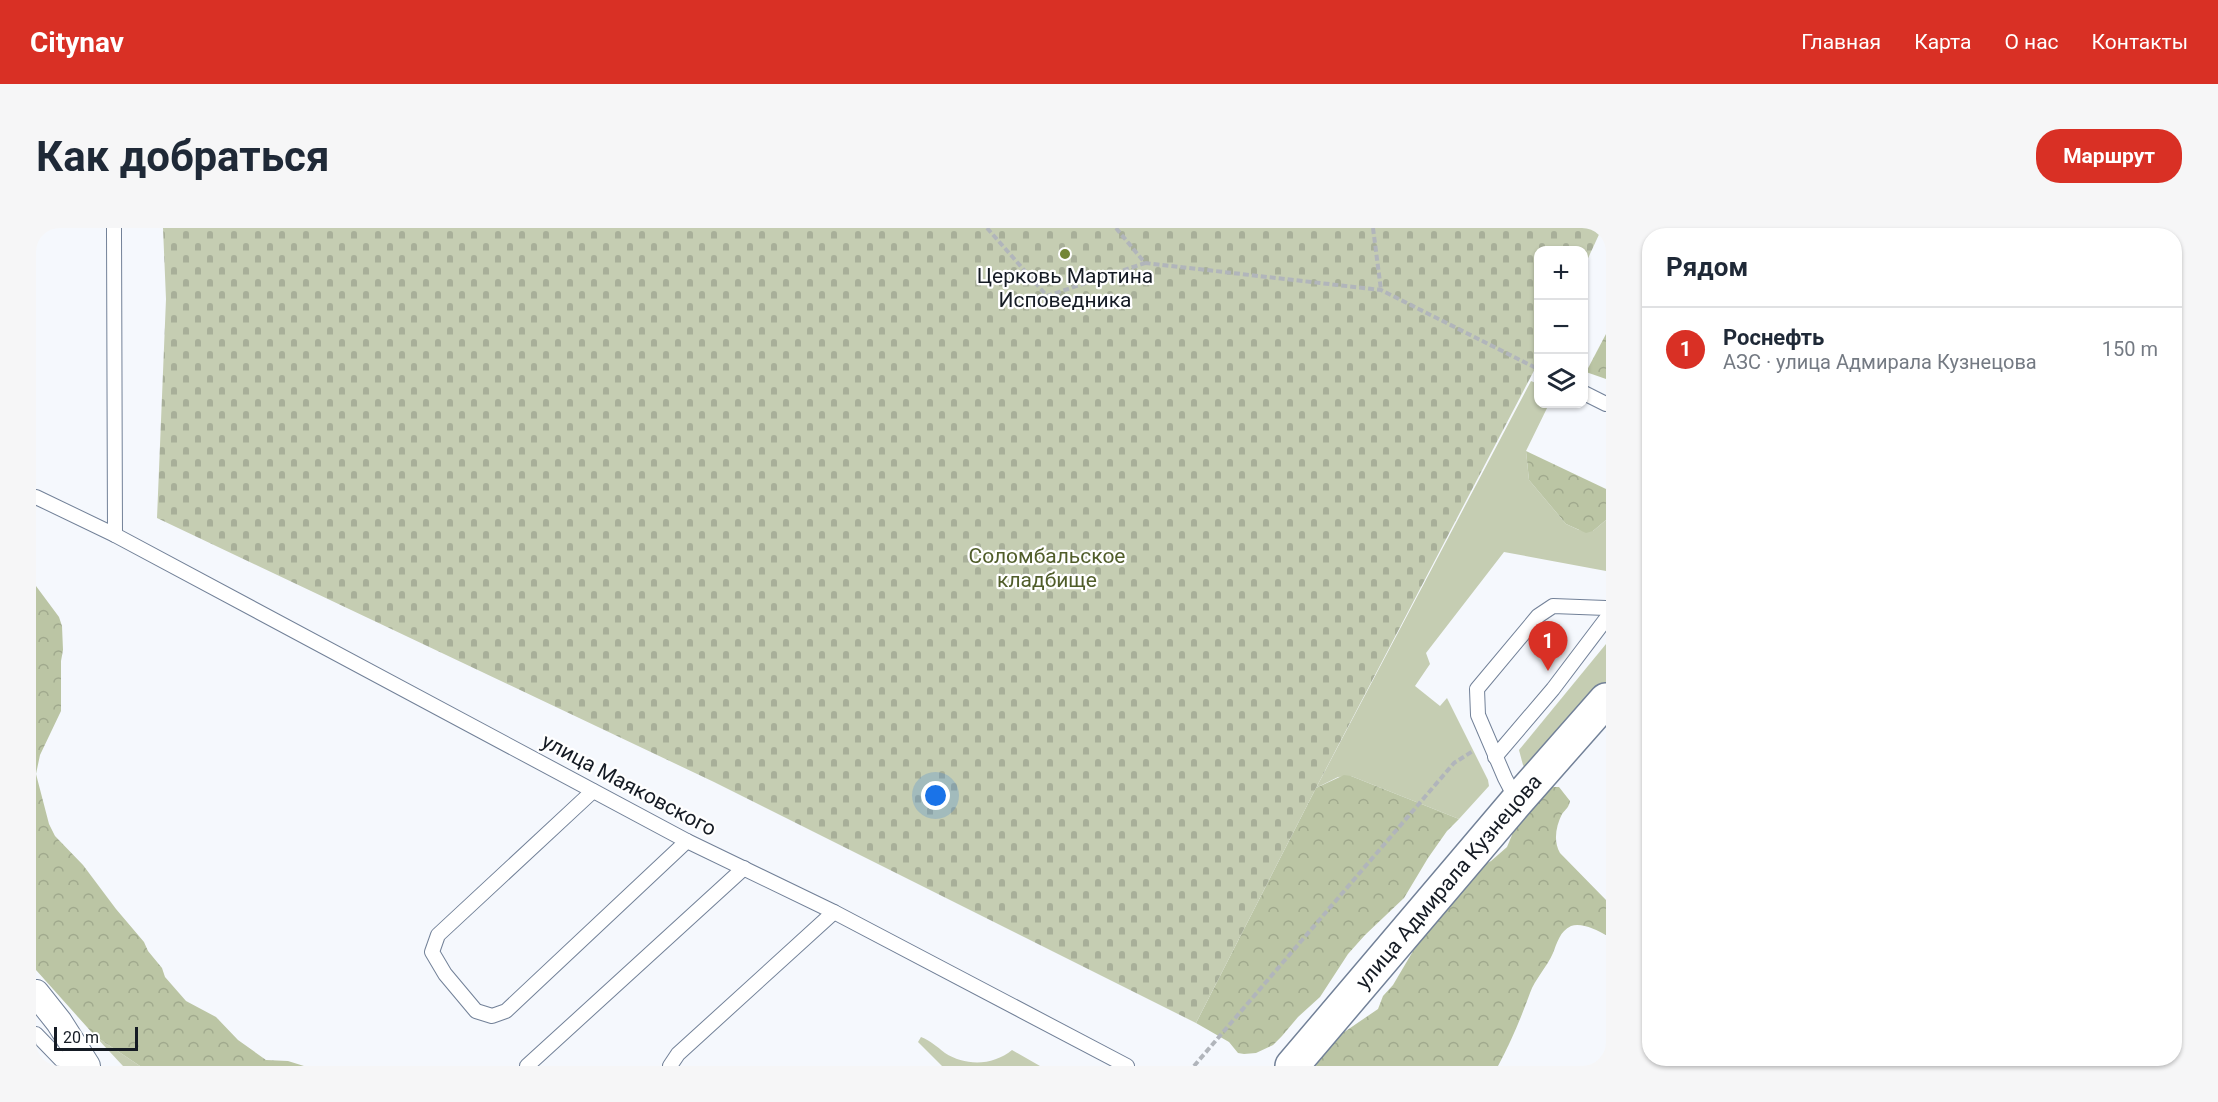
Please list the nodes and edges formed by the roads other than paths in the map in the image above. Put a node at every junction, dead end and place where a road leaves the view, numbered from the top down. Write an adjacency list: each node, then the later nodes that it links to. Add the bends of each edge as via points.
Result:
1 (114, 228): 5 (lane)
2 (1588, 395): 3 (lane)
3 (1606, 404)
4 (36, 497): 5 (lane, улица Маяковского)
5 (115, 534): 10 (lane, улица Маяковского)
6 (1606, 608): 9 (lane, via 1553,606 1538,616 1477,689 1478,715)
7 (1606, 618): 9 (lane)
8 (1606, 700): 11 (main road, улица Адмирала Кузнецова)
9 (1495, 757): 11 (lane)
10 (593, 790): 12 (lane, улица Маяковского); 12 (lane, via 438,935 432,952 476,1011 492,1016 506,1011)
11 (1517, 801): 22 (main road, улица Адмирала Кузнецова)
12 (687, 841): 13 (lane, улица Маяковского)
13 (744, 868): 14 (lane, улица Маяковского); 19 (lane)
14 (834, 912): 20 (lane, via 678,1054); 21 (lane, улица Маяковского)
15 (36, 993): 18 (street)
16 (36, 1034): 17 (lane)
17 (67, 1066)
18 (87, 1066)
19 (527, 1066)
20 (670, 1066)
21 (1127, 1066)
22 (1292, 1066)

